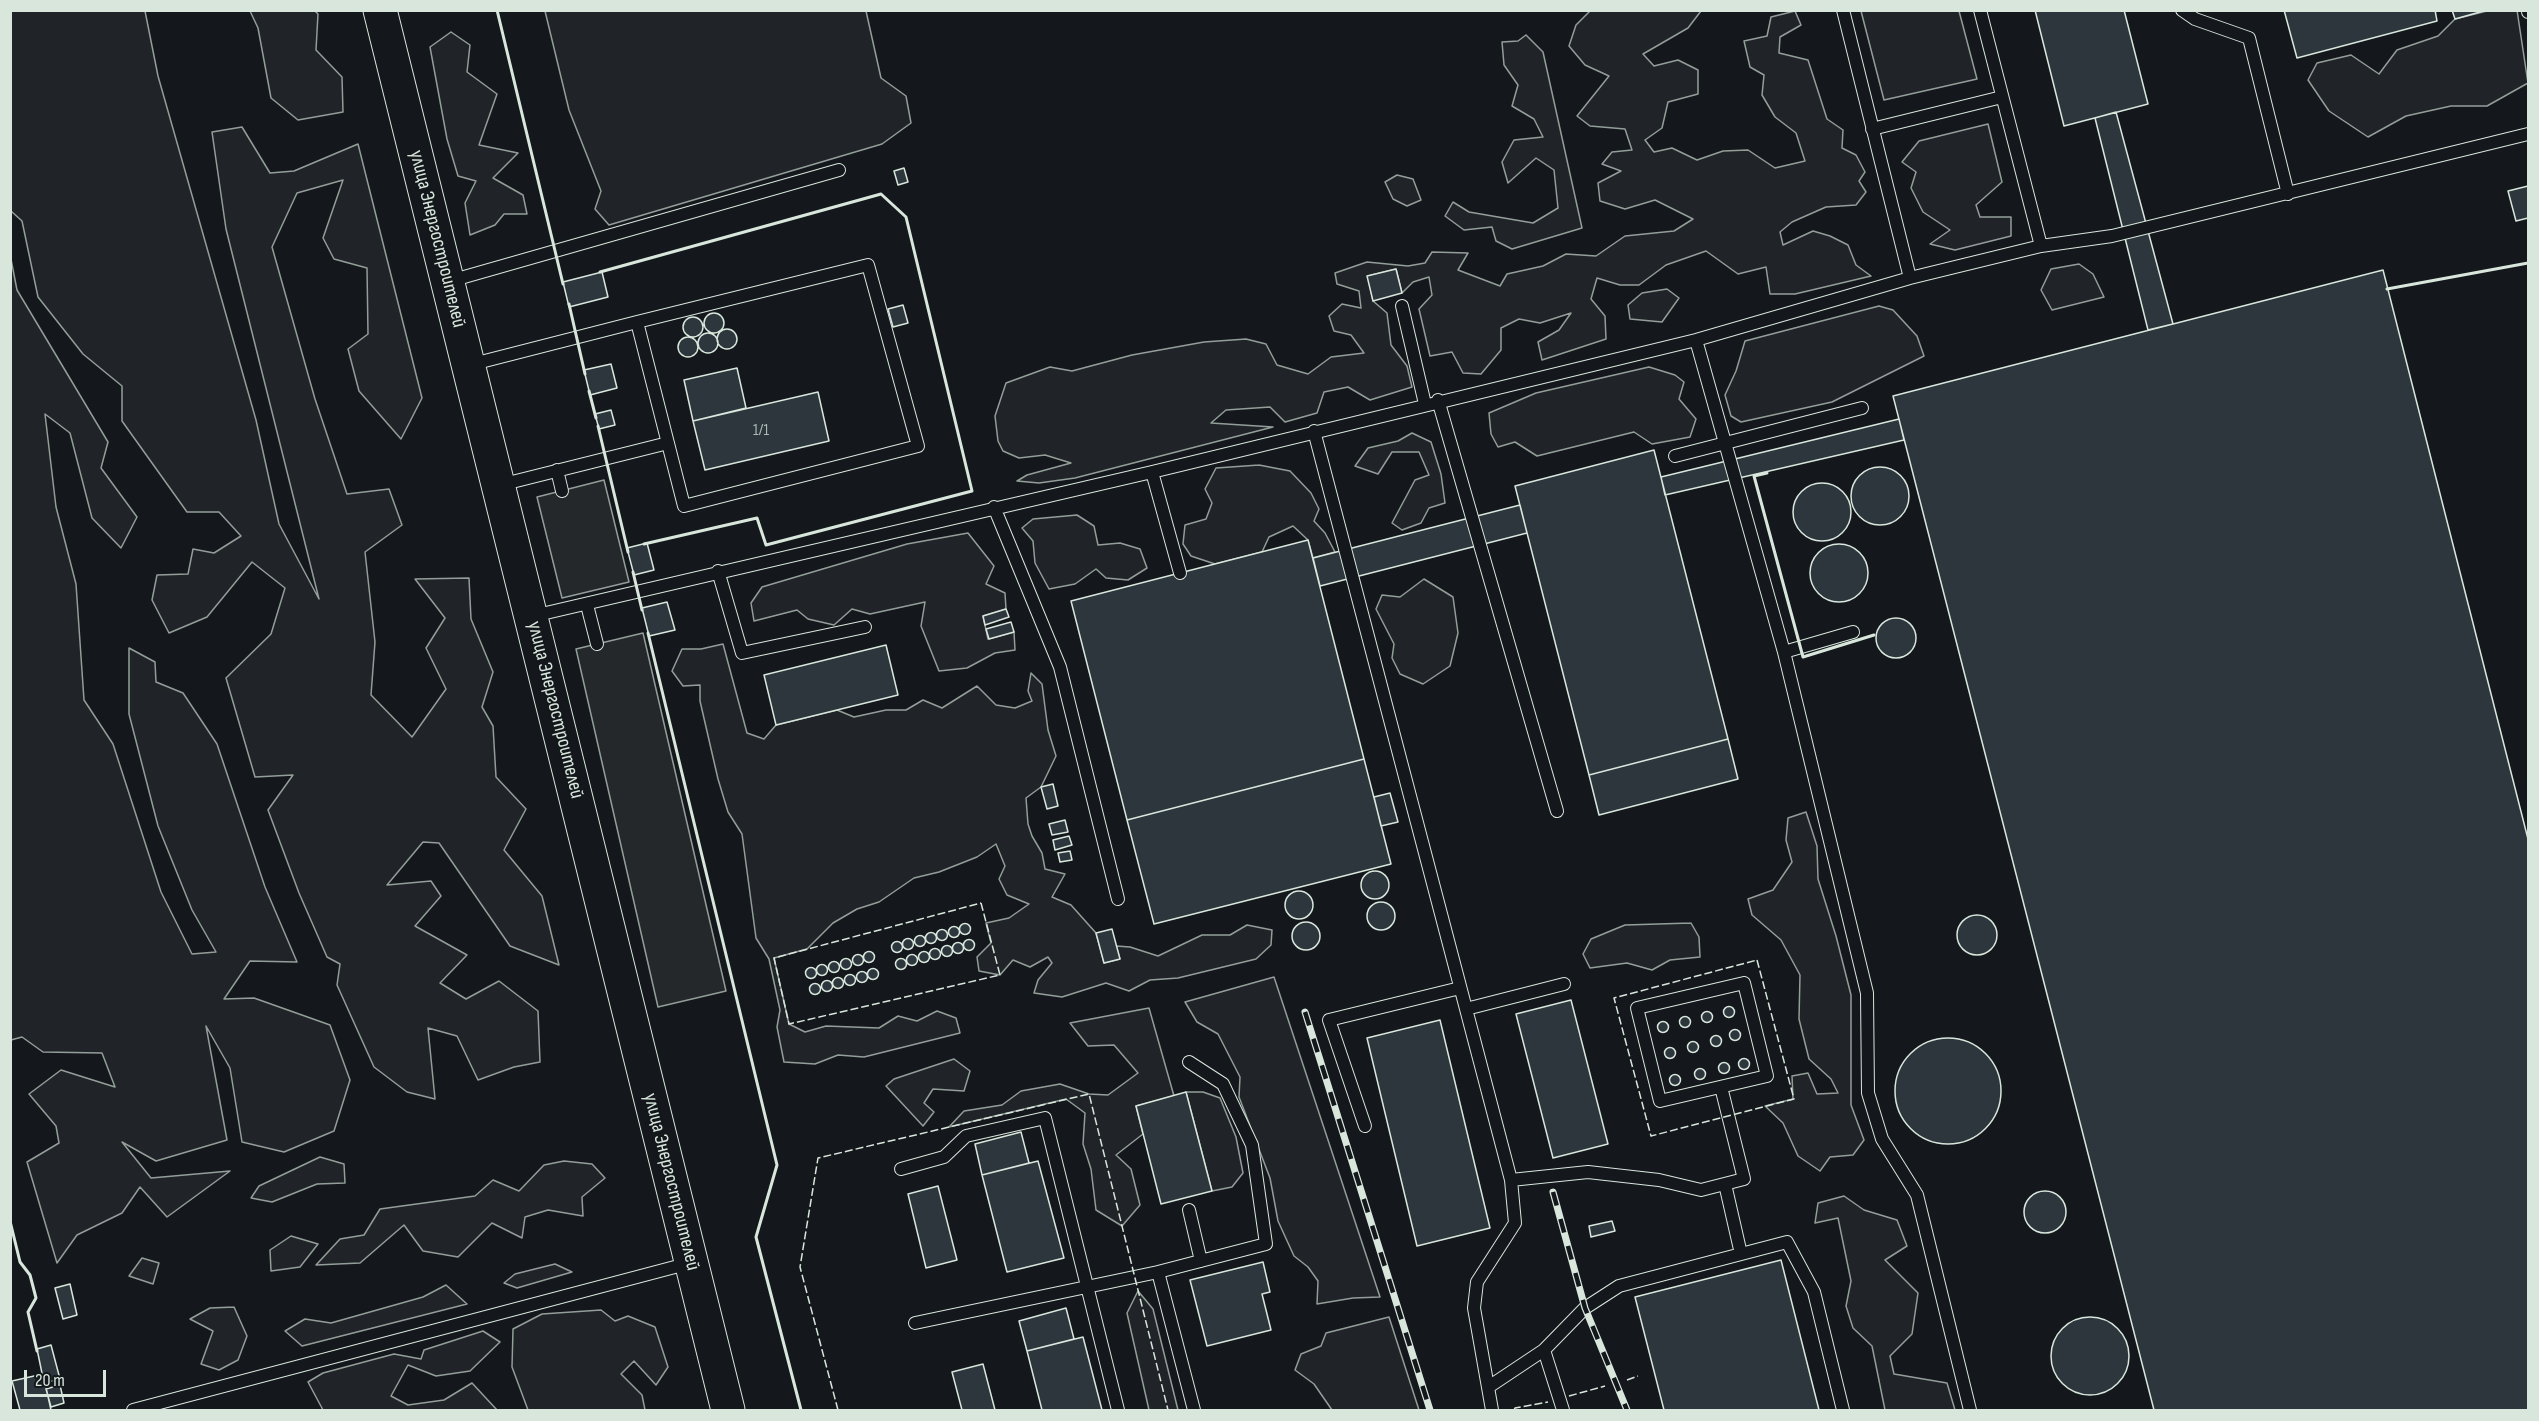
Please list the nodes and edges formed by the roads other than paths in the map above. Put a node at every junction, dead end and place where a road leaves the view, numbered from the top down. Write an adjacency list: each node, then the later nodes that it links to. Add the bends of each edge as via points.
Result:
1 (380, 10): 12 (main road, улица Энергостроителей)
2 (1843, 10): 6 (lane)
3 (1980, 10): 5 (lane)
4 (2182, 10): 9 (lane, via 2195,19 2248,38)
5 (2002, 97): 6 (lane); 10 (lane)
6 (1872, 129): 11 (lane)
7 (2529, 134): 9 (lane)
8 (839, 170): 12 (lane)
9 (2288, 194): 10 (lane, via 2112,236)
10 (2041, 246): 11 (lane)
11 (1910, 278): 15 (lane)
12 (448, 281): 16 (main road, улица Энергостроителей)
13 (1402, 306): 18 (lane)
14 (637, 322): 16 (lane); 21 (lane); 21 (lane, via 868,265 918,446 684,506)
15 (1696, 340): 17 (lane); 22 (lane)
16 (469, 364): 26 (main road, улица Энергостроителей)
17 (1438, 400): 18 (lane); 37 (lane)
18 (1425, 404): 20 (lane)
19 (1862, 408): 22 (lane)
20 (1314, 431): 25 (lane); 40 (lane)
21 (668, 442): 24 (lane)
22 (1725, 445): 23 (lane); 36 (lane)
23 (1675, 456)
24 (557, 470): 26 (lane); 27 (lane)
25 (1152, 472): 28 (lane); 30 (lane)
26 (499, 485): 32 (main road, улица Энергостроителей)
27 (562, 491)
28 (994, 507): 29 (lane); 38 (lane, via 1060,667)
29 (718, 571): 31 (lane); 33 (lane, via 741,653)
30 (1180, 573)
31 (587, 605): 32 (lane); 35 (lane)
32 (531, 616): 51 (main road, улица Энергостроителей)
33 (866, 627)
34 (1853, 632): 36 (lane)
35 (597, 644)
36 (1784, 652): 65 (lane, via 1867,993 1869,1093 1882,1139 1917,1195)
37 (1557, 810)
38 (1118, 899)
39 (1564, 984): 41 (lane)
40 (1460, 988): 41 (lane); 44 (lane, via 1329,1020)
41 (1466, 1009): 46 (lane)
42 (1189, 1062): 50 (lane, via 1223,1084 1252,1145 1266,1244)
43 (1721, 1087): 43 (lane, via 1660,1101 1637,1008 1744,983 1767,1076); 47 (lane, via 1744,1179)
44 (1365, 1126)
45 (901, 1168): 53 (lane, via 944,1157 966,1136 1045,1118)
46 (1510, 1180): 47 (lane, via 1588,1172 1659,1180 1701,1190); 56 (lane, via 1515,1223 1477,1282 1474,1308)
47 (1725, 1184): 49 (lane)
48 (1189, 1210): 50 (lane)
49 (1741, 1254): 55 (lane, via 1619,1286 1585,1308); 64 (lane, via 1787,1242 1814,1292)
50 (1201, 1261): 52 (lane)
51 (690, 1263): 57 (lane); 59 (main road, улица Энергостроителей)
52 (1158, 1272): 53 (lane); 61 (lane)
53 (1087, 1286): 54 (lane); 60 (lane)
54 (915, 1323)
55 (1544, 1350): 56 (lane); 63 (lane)
56 (1490, 1386): 62 (lane)
57 (151, 1408): 58 (lane)
58 (133, 1410)
59 (728, 1410)
60 (1118, 1410)
61 (1194, 1410)
62 (1492, 1410)
63 (1563, 1410)
64 (1843, 1410)
65 (1970, 1410)

